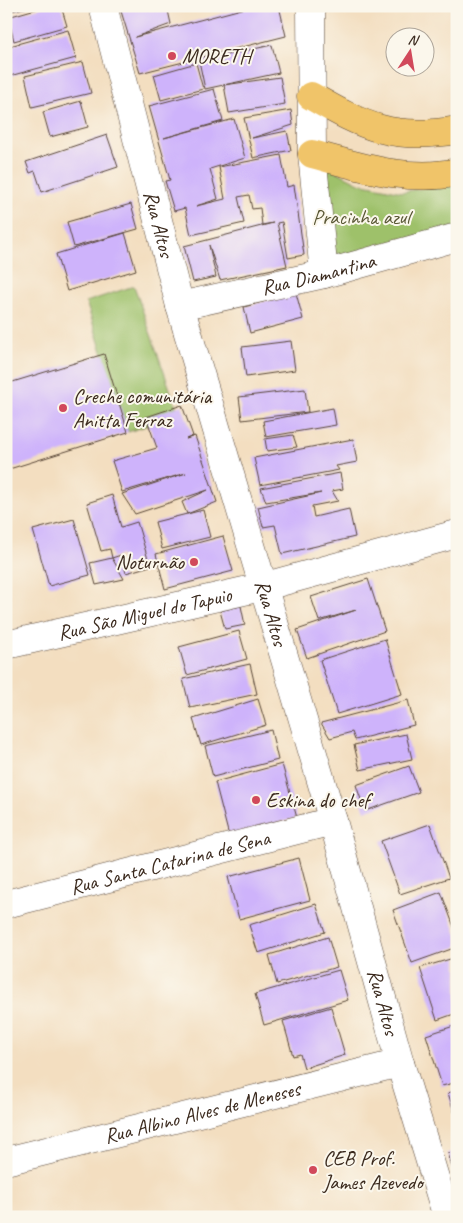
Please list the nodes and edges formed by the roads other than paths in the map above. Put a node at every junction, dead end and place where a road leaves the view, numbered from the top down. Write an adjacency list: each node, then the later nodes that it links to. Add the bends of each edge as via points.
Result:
1 (103, 6): 9 (street, Rua Altos)
2 (311, 6): 3 (street)
3 (311, 96): 4 (main road, via 362,124 378,129 414,134); 5 (street)
4 (457, 130)
5 (312, 154): 6 (main road, via 379,171 414,175); 8 (street)
6 (457, 172)
7 (457, 237): 8 (street, Rua Diamantina)
8 (324, 274): 9 (street, Rua Diamantina)
9 (180, 306): 11 (street, Rua Altos)
10 (457, 534): 11 (street, Rua São Miguel do Tapuio)
11 (262, 587): 12 (street, Rua São Miguel do Tapuio); 13 (street, Rua Altos)
12 (6, 646)
13 (333, 821): 14 (street, Rua Santa Catarina de Sena); 15 (street, Rua Altos)
14 (6, 904)
15 (400, 1063): 16 (street, Rua Albino Alves de Meneses); 17 (street, Rua Altos)
16 (6, 1161)
17 (447, 1217)

